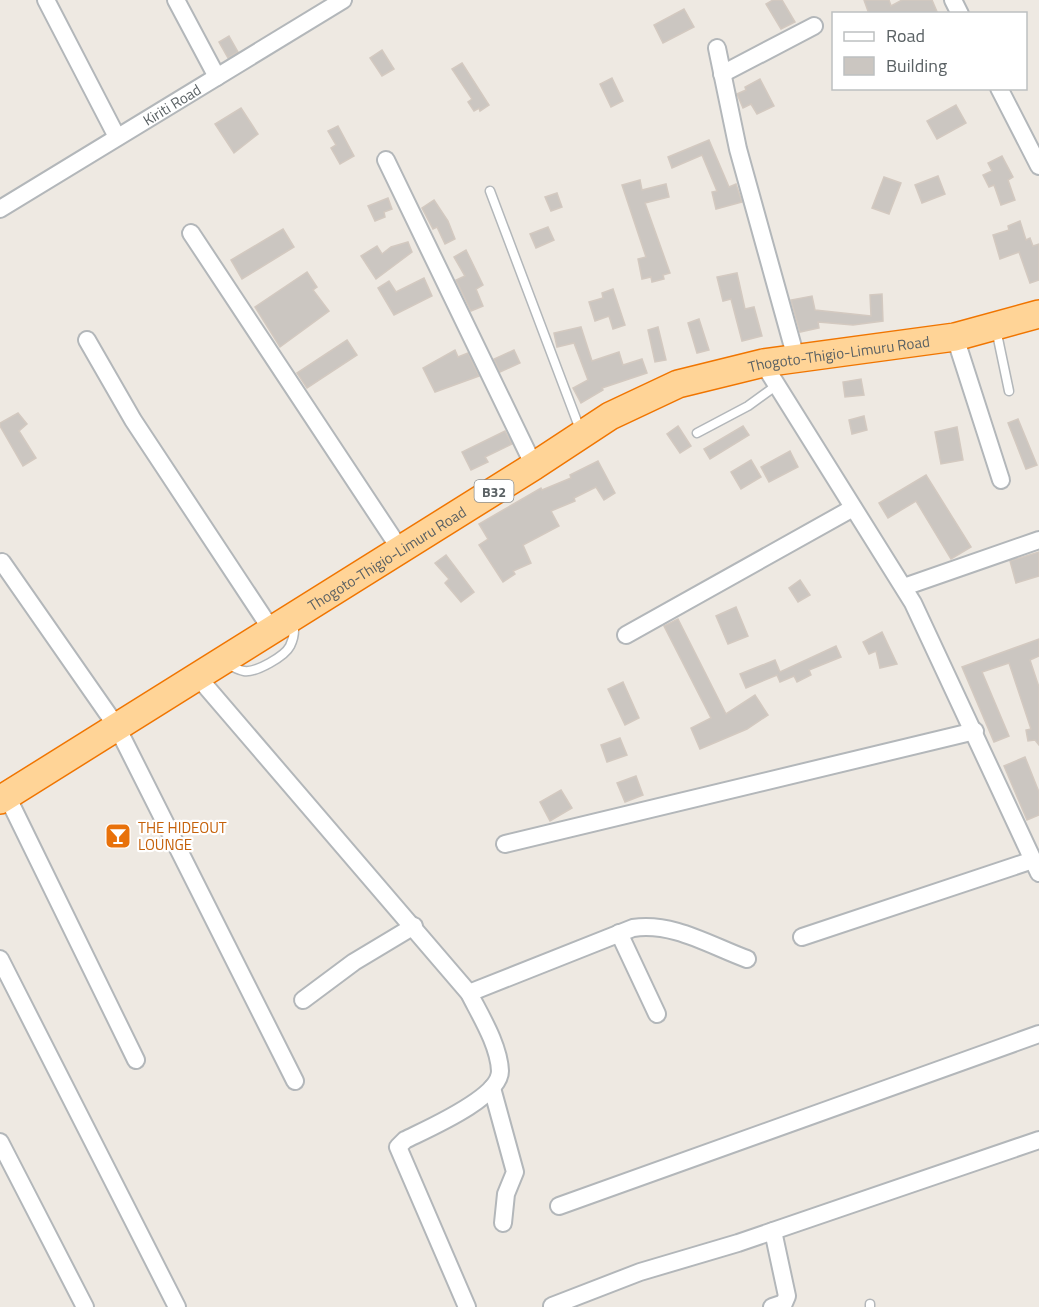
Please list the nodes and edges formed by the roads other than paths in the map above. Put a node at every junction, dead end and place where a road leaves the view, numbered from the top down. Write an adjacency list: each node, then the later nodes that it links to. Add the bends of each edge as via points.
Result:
1 (46, 0): 9 (street)
2 (176, 0): 7 (street)
3 (344, 0): 7 (street, Kiriti Road)
4 (814, 26): 6 (street)
5 (717, 48): 6 (street)
6 (722, 74): 19 (street, via 738,149)
7 (217, 77): 9 (street, Kiriti Road)
8 (1000, 90): 11 (street)
9 (117, 138): 13 (street, Kiriti Road)
10 (387, 160): 25 (street)
11 (1039, 166)
12 (489, 191): 24 (lane)
13 (0, 209)
14 (190, 233): 29 (street)
15 (1039, 315): 16 (highway, Thogoto-Thigio-Limuru Road / B32)
16 (995, 326): 17 (highway, Thogoto-Thigio-Limuru Road / B32); 22 (lane)
17 (955, 337): 19 (highway, Thogoto-Thigio-Limuru Road / B32); 26 (street)
18 (87, 340): 32 (street, via 134,420)
19 (796, 358): 20 (highway, Thogoto-Thigio-Limuru Road / B32)
20 (763, 363): 21 (street); 24 (highway, Thogoto-Thigio-Limuru Road / B32, via 678,384)
21 (777, 385): 23 (lane, via 748,406); 27 (street)
22 (1010, 390)
23 (697, 433)
24 (581, 434): 25 (highway, Thogoto-Thigio-Limuru Road / B32)
25 (534, 466): 29 (highway, Thogoto-Thigio-Limuru Road / B32)
26 (1001, 480)
27 (853, 508): 31 (street); 33 (street)
28 (1039, 540): 31 (street)
29 (400, 549): 32 (highway, Thogoto-Thigio-Limuru Road / B32)
30 (2, 562): 35 (street)
31 (904, 587): 36 (street)
32 (282, 622): 34 (highway, Thogoto-Thigio-Limuru Road / B32)
33 (626, 635)
34 (197, 676): 35 (highway, Thogoto-Thigio-Limuru Road / B32); 40 (street)
35 (117, 727): 37 (highway, Thogoto-Thigio-Limuru Road / B32); 50 (street)
36 (975, 731): 38 (street); 39 (street)
37 (3, 798): 49 (street)
38 (505, 844)
39 (1036, 867): 42 (street)
40 (414, 926): 45 (street); 46 (street, via 354,962)
41 (619, 933): 43 (street, via 653,925 672,928); 45 (street); 47 (street)
42 (802, 936)
43 (747, 958)
44 (0, 959): 59 (street)
45 (469, 993): 51 (street, via 497,1057 500,1071)
46 (303, 1000)
47 (657, 1014)
48 (1039, 1034): 54 (street)
49 (136, 1060)
50 (295, 1081)
51 (492, 1088): 55 (street, via 515,1172 506,1194); 60 (street, via 480,1100 398,1147)
52 (1039, 1140): 56 (street)
53 (0, 1142): 58 (street)
54 (559, 1206)
55 (503, 1222)
56 (772, 1231): 57 (street, via 640,1272); 61 (street, via 787,1296 784,1303)
57 (552, 1306)
58 (85, 1307)
59 (177, 1307)
60 (468, 1307)
61 (772, 1307)

